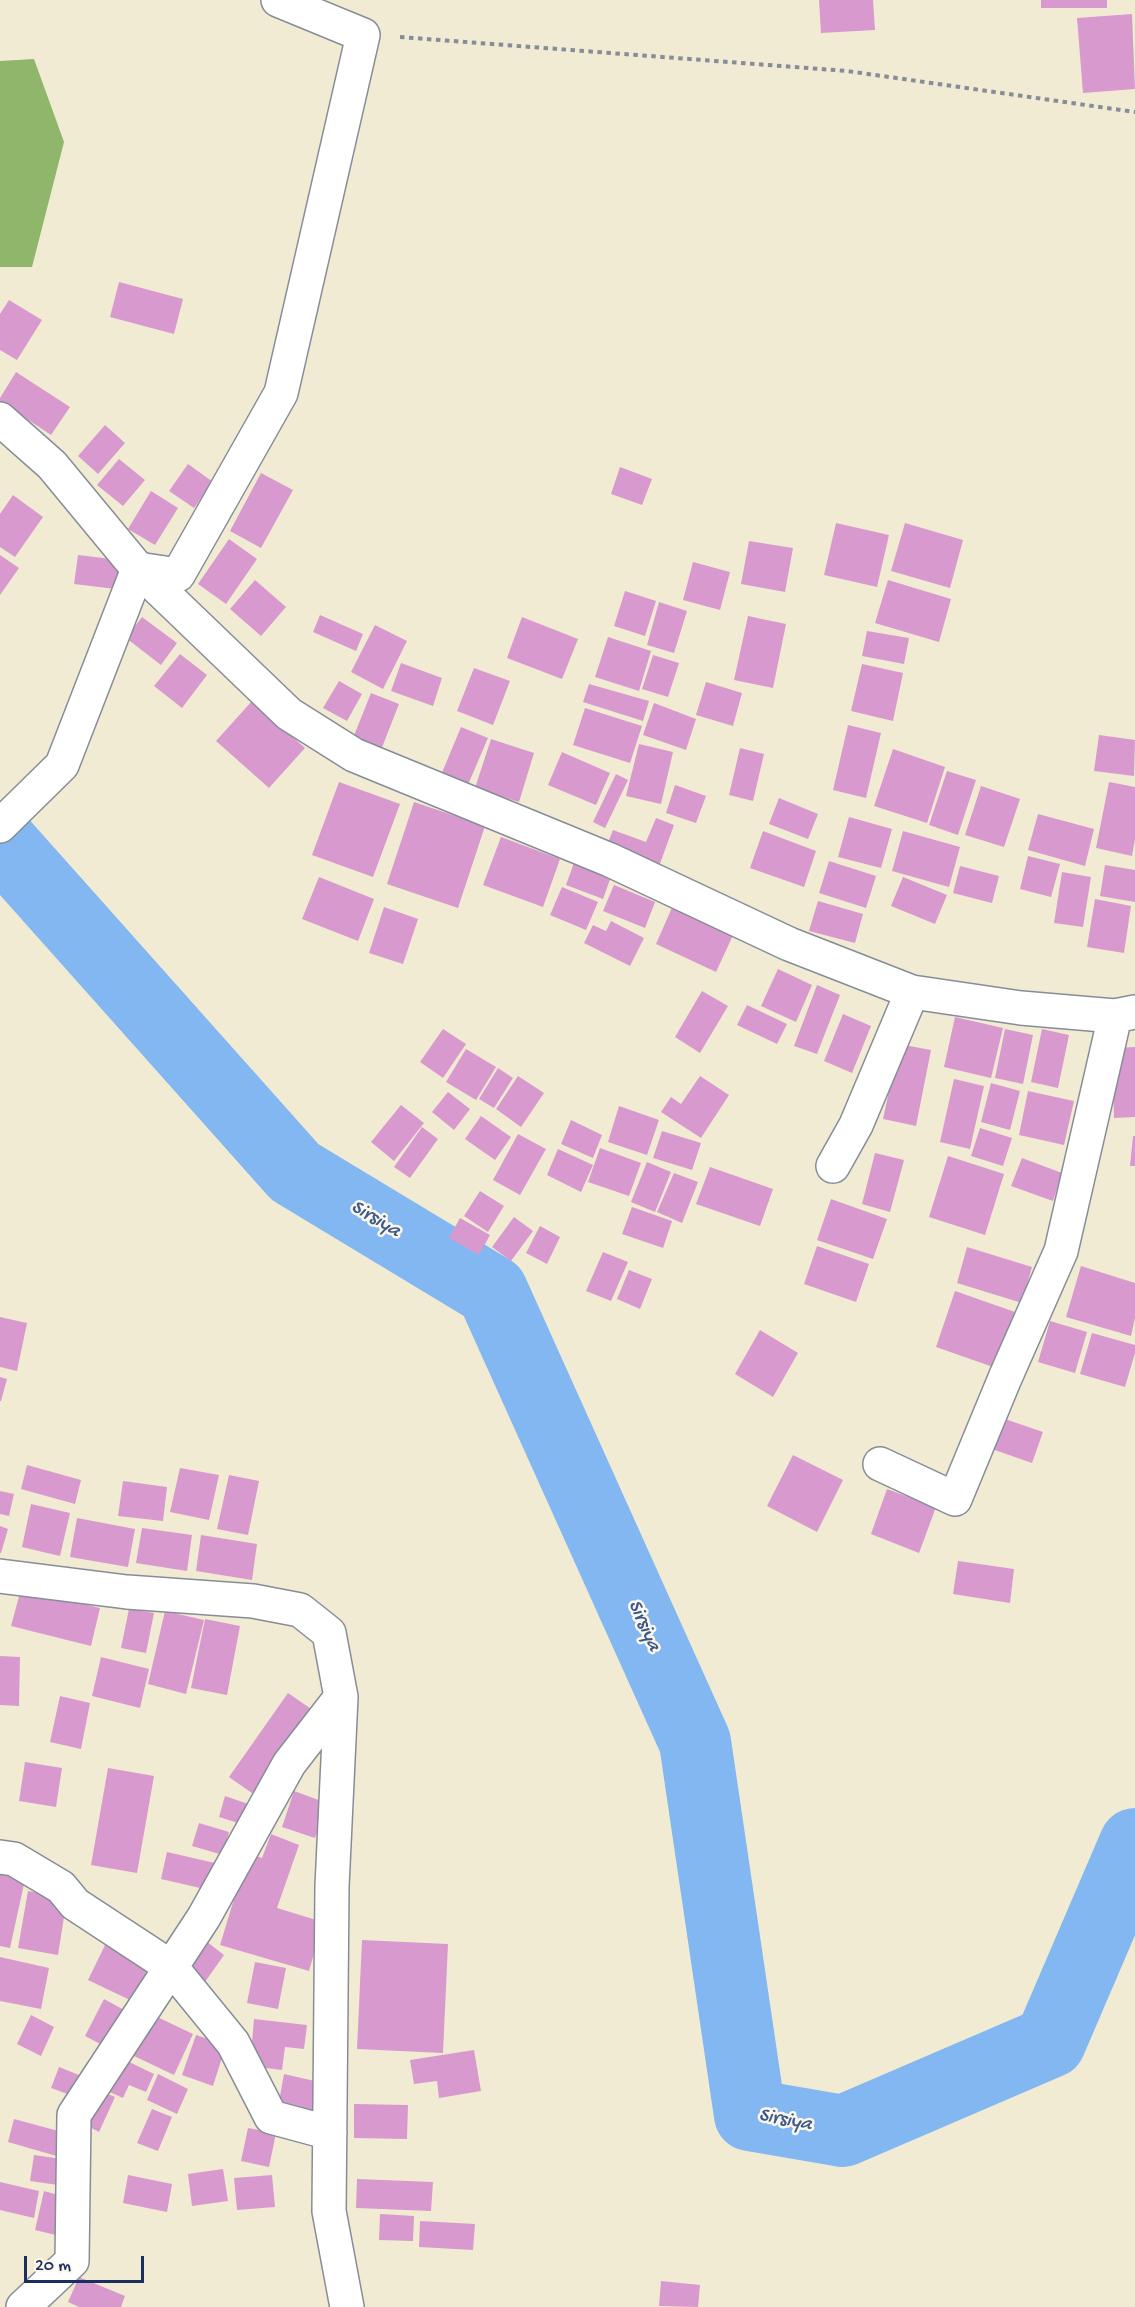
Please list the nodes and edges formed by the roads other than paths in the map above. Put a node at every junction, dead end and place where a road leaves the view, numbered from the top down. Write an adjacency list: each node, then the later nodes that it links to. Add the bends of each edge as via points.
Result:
1 (278, 0): 3 (street, via 363,35 281,393 178,575)
2 (0, 419): 3 (street, via 52,465)
3 (138, 569): 4 (street, via 62,765); 5 (street, via 289,714 354,755 610,860 789,944)
4 (0, 826)
5 (912, 992): 6 (street, via 1021,1008); 7 (street, via 856,1125)
6 (1125, 1014): 8 (street, via 1061,1251 955,1499)
7 (833, 1166)
8 (880, 1464)
9 (0, 1575): 10 (street, via 127,1592 253,1601 300,1610 329,1633)
10 (341, 1697): 12 (street, via 290,1764 204,1917); 13 (street, via 332,1886)
11 (0, 1857): 12 (street, via 14,1859 61,1887 75,1904)
12 (171, 1967): 13 (street, via 233,2043 271,2117); 14 (street, via 74,2115 72,2261)
13 (330, 2133): 15 (street, via 329,2211)
14 (23, 2307)
15 (346, 2307)

